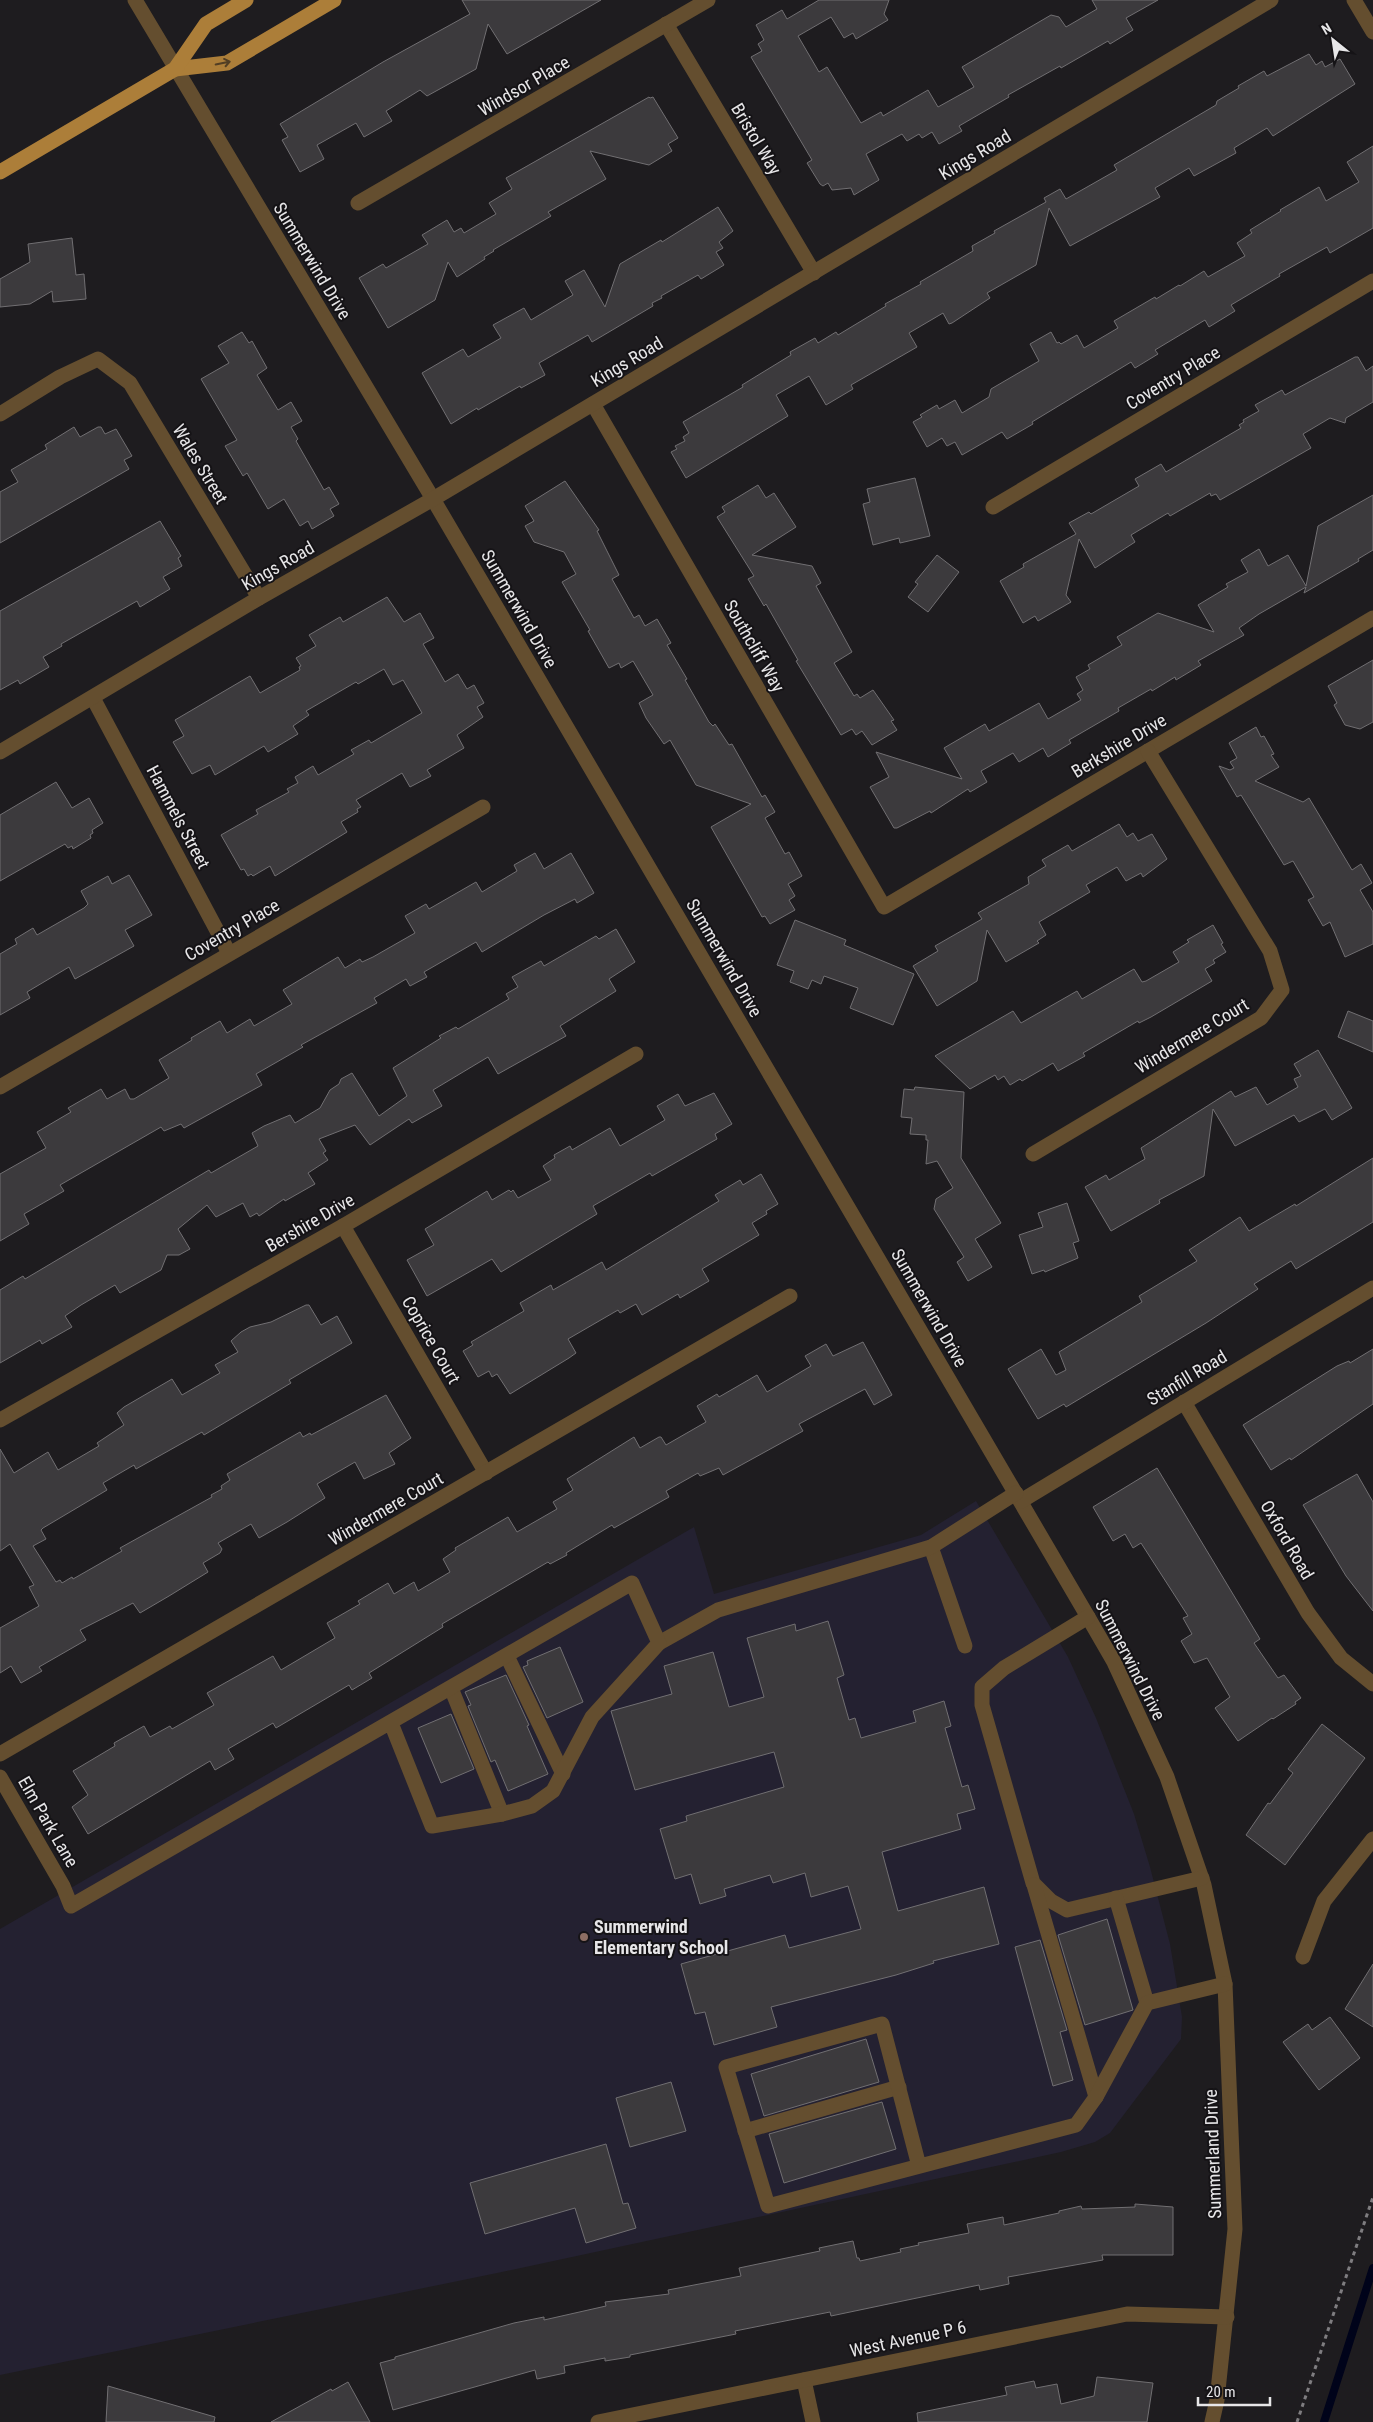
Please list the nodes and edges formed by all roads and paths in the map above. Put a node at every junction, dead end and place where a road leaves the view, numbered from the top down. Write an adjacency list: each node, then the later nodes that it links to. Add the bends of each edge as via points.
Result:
1 (135, 0): 9 (street, Summerwind Drive)
2 (246, 0): 9 (main road, via 206,24)
3 (334, 0): 9 (main road, one-way to 3, via 228,63)
4 (708, 0): 7 (street, Windsor Place)
5 (1271, 0): 12 (street, Kings Road)
6 (1354, 0): 8 (street)
7 (666, 24): 11 (street, Windsor Place); 12 (street, Bristol Way)
8 (1373, 32)
9 (175, 69): 10 (main road); 16 (street, Summerwind Drive)
10 (0, 172)
11 (358, 204)
12 (814, 273): 14 (street, Kings Road)
13 (1373, 281): 17 (street, Coventry Place)
14 (593, 404): 16 (street, Kings Road); 24 (street, Southcliff Way)
15 (0, 414): 18 (street, Wales Street, via 60,377 98,359 130,383)
16 (433, 500): 18 (street, Kings Road); 35 (street, Summerwind Drive)
17 (993, 507)
18 (259, 598): 20 (street, Kings Road)
19 (1373, 618): 21 (street, Berkshire Drive)
20 (94, 698): 22 (street, Kings Road); 25 (street, Hammels Street)
21 (1148, 751): 24 (street, Berkshire Drive); 28 (street, Windermere Court, via 1270,951 1282,990 1261,1018)
22 (0, 752)
23 (483, 807): 25 (street, Coventry Place)
24 (884, 907)
25 (229, 953): 27 (street, Coventry Place)
26 (636, 1054): 29 (street, Bershire Drive)
27 (0, 1087)
28 (1032, 1154)
29 (343, 1226): 33 (street, Bershire Drive); 34 (street, Coprice Court)
30 (1373, 1288): 32 (street, Stanfill Road)
31 (790, 1296): 34 (street, Windermere Court)
32 (1184, 1402): 35 (street, Stanfill Road); 41 (street, Oxford Road, via 1308,1613 1340,1658)
33 (0, 1420)
34 (486, 1473): 44 (street, Windermere Court)
35 (1018, 1497): 36 (street, Stanfill Road); 37 (street, Summerwind Drive)
36 (931, 1547): 38 (street, Stanfill Road, via 718,1610); 39 (street)
37 (1088, 1616): 49 (street, Summerwind Drive, via 1114,1662 1166,1777); 50 (street, via 1004,1668 982,1687 982,1705)
38 (659, 1642): 40 (street, via 632,1583); 45 (street, Stanfill Road, via 592,1717)
39 (964, 1646)
40 (507, 1656): 42 (street); 45 (street)
41 (1373, 1684)
42 (450, 1688): 43 (street); 47 (street)
43 (391, 1723): 46 (street, Elm Park Lane, via 70,1906 63,1886); 47 (street, Stanfill Road, via 432,1826)
44 (0, 1754)
45 (563, 1774): 47 (street, Stanfill Road, via 553,1791 532,1806)
46 (0, 1777)
47 (502, 1814)
48 (1373, 1839): 52 (street, via 1324,1902)
49 (1203, 1882): 51 (street); 53 (street, Summerland Drive)
50 (1033, 1883): 51 (street, via 1051,1901 1067,1910); 56 (street)
51 (1116, 1898): 54 (street)
52 (1303, 1957)
53 (1225, 1984): 54 (street); 60 (street, Summerland Drive, via 1235,2229)
54 (1147, 2003): 56 (street)
55 (898, 2087): 57 (street); 57 (street, via 882,2024 726,2067); 58 (street)
56 (1096, 2097): 58 (street, via 1076,2125)
57 (745, 2131): 58 (street, via 768,2206)
58 (919, 2166)
59 (1373, 2197): 65 (path)
60 (1227, 2317): 61 (street, West Avenue P 6, via 1127,2314); 64 (street, Summerland Drive, via 1218,2400)
61 (804, 2380): 62 (street, West Avenue P 6); 63 (street)
62 (598, 2422)
63 (813, 2422)
64 (1212, 2422)
65 (1297, 2422)

